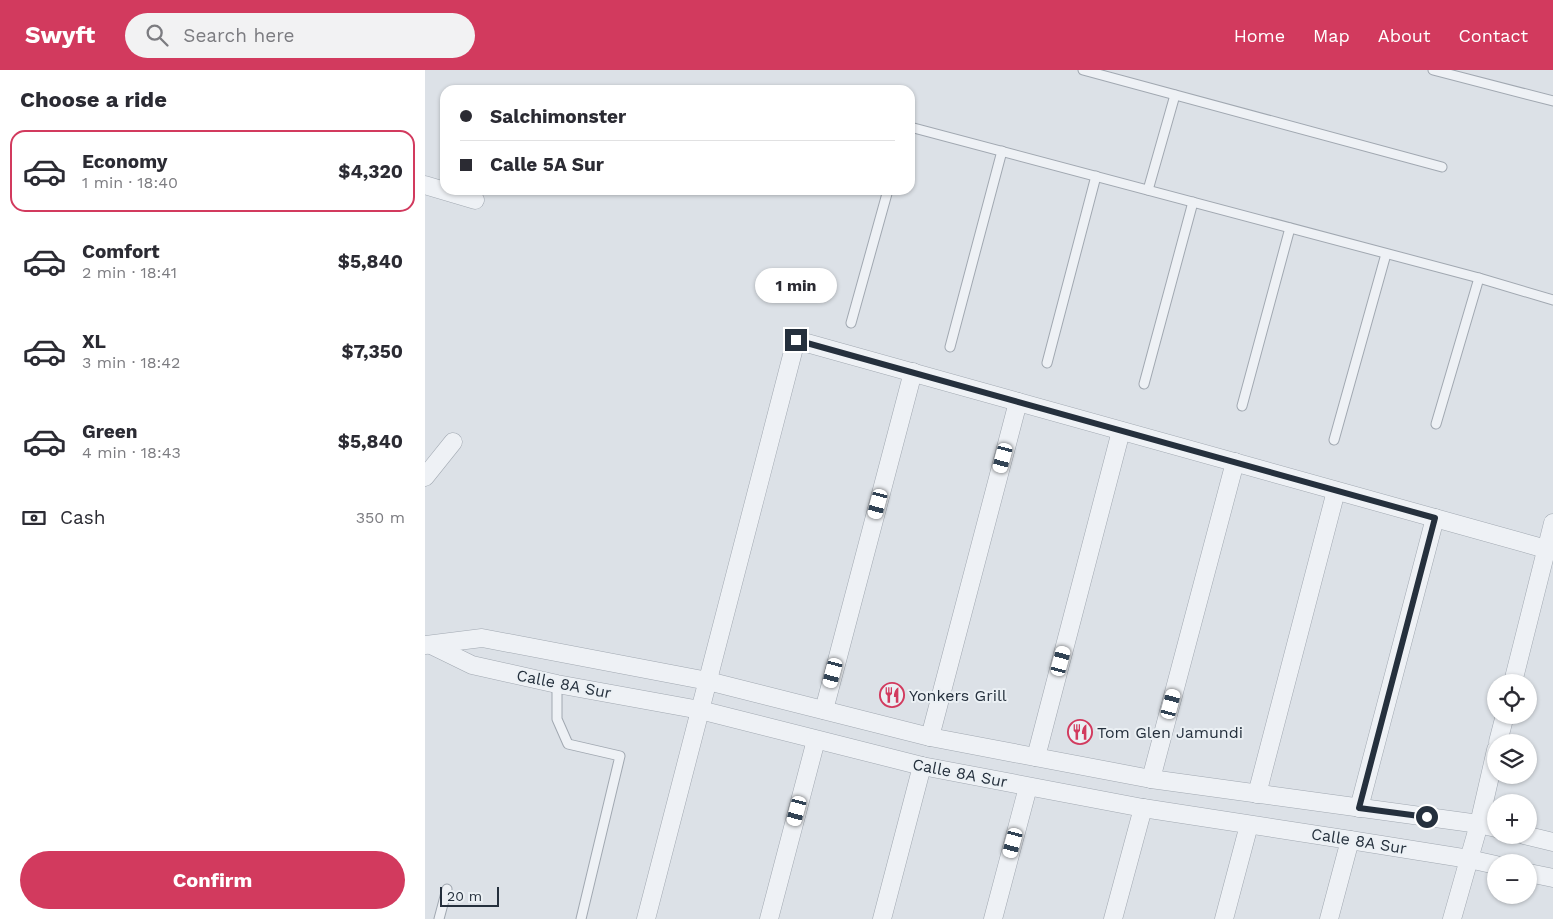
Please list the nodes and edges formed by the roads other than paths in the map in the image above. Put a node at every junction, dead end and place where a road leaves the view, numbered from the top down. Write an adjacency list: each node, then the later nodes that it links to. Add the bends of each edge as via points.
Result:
1 (1083, 70): 3 (lane)
2 (1433, 70): 4 (lane)
3 (1175, 95): 7 (lane); 11 (lane)
4 (1553, 101)
5 (915, 128): 6 (lane)
6 (1002, 152): 8 (lane); 21 (lane)
7 (1442, 167)
8 (1096, 176): 11 (lane); 22 (lane)
9 (425, 185): 10 (street)
10 (440, 190)
11 (1148, 190): 15 (lane)
12 (458, 195): 14 (street)
13 (887, 195): 20 (lane)
14 (475, 200)
15 (1193, 202): 16 (lane); 24 (lane)
16 (1290, 228): 17 (lane); 26 (lane)
17 (1386, 254): 18 (lane); 29 (lane)
18 (1479, 278): 19 (lane); 27 (lane)
19 (1553, 300)
20 (851, 323)
21 (951, 347)
22 (1047, 363)
23 (913, 372): 25 (street); 39 (street, via 796,340); 42 (street)
24 (1143, 384)
25 (1018, 402): 28 (street); 43 (street)
26 (1242, 406)
27 (1436, 424)
28 (1121, 431): 31 (street); 45 (street)
29 (1334, 440)
30 (453, 442): 32 (street)
31 (1235, 462): 33 (street); 47 (street)
32 (425, 476)
33 (1336, 490): 34 (street); 50 (street)
34 (1435, 518): 36 (street); 52 (street)
35 (1553, 523): 36 (street)
36 (1546, 549): 38 (street)
37 (428, 645): 39 (street, Calle 8A Sur, via 481,638); 40 (street, Calle 8A Sur, via 472,665)
38 (1515, 674)
39 (708, 681): 41 (street); 42 (street, Calle 8A Sur)
40 (557, 684): 41 (street, Calle 8A Sur); 65 (lane, via 557,719 568,744 620,756)
41 (700, 710): 44 (street, Calle 8A Sur); 66 (street)
42 (824, 710): 43 (street, Calle 8A Sur)
43 (929, 737): 45 (street, Calle 8A Sur)
44 (816, 740): 46 (street, Calle 8A Sur); 67 (street)
45 (1036, 757): 47 (street, Calle 8A Sur)
46 (922, 766): 49 (street, Calle 8A Sur); 68 (street)
47 (1151, 779): 50 (street, Calle 8A Sur)
48 (1488, 784): 53 (street)
49 (1028, 786): 51 (street, Calle 8A Sur); 69 (street)
50 (1257, 794): 52 (street, Calle 8A Sur)
51 (1143, 808): 54 (street, Calle 8A Sur); 70 (street)
52 (1359, 808): 53 (street, Calle 8A Sur)
53 (1479, 824): 55 (street, Calle 8A Sur); 59 (street)
54 (1249, 825): 57 (street, Calle 8A Sur); 71 (street)
55 (1487, 826)
56 (1537, 838): 58 (street)
57 (1350, 840): 59 (street, Calle 8A Sur); 72 (street)
58 (1553, 842)
59 (1469, 859): 60 (street, Calle 8A Sur); 73 (street)
60 (1487, 863)
61 (1537, 875): 62 (street)
62 (1553, 878)
63 (447, 889): 64 (lane)
64 (439, 919)
65 (581, 919)
66 (646, 919)
67 (769, 919)
68 (882, 919)
69 (993, 919)
70 (1113, 919)
71 (1224, 919)
72 (1329, 919)
73 (1452, 919)

